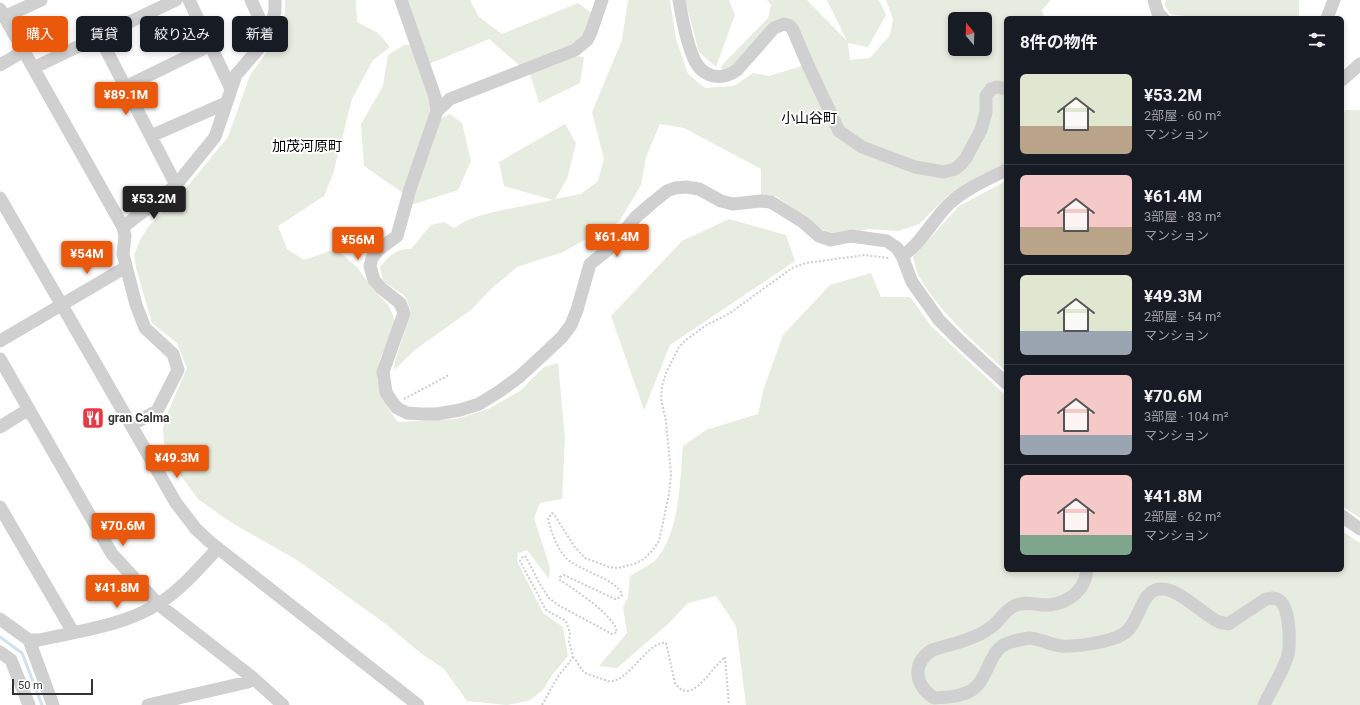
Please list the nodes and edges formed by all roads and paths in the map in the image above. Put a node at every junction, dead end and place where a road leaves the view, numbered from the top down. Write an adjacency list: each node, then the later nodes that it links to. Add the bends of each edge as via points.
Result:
1 (41, 0): 11 (street)
2 (176, 0): 17 (street)
3 (189, 0): 12 (street)
4 (251, 0): 13 (street)
5 (275, 0): 14 (street)
6 (401, 0): 34 (street, via 435,97)
7 (602, 0): 34 (street, via 587,40 575,50 450,99)
8 (679, 0): 32 (street, via 695,61 704,72 719,78 731,74 774,28 784,24 790,26 839,131 862,147 915,167 944,172 961,164 981,130 986,112 986,96 991,89)
9 (1154, 0): 15 (street)
10 (1334, 0): 16 (street)
11 (2, 13): 18 (street)
12 (196, 16)
13 (258, 16)
14 (273, 16)
15 (1161, 16)
16 (1328, 16)
17 (132, 21)
18 (12, 30)
19 (76, 47): 28 (street)
20 (22, 52): 27 (street)
21 (25, 52): 28 (street)
22 (107, 52): 30 (street)
23 (196, 52): 30 (street)
24 (213, 52): 31 (street)
25 (256, 52): 31 (street, via 236,75)
26 (1360, 64): 29 (street)
27 (0, 65)
28 (33, 68): 39 (street)
29 (1344, 78)
30 (125, 87): 35 (street)
31 (231, 89): 33 (street)
32 (1004, 89)
33 (226, 103): 35 (street); 37 (street, via 215,137)
34 (437, 111): 47 (street, via 397,236 378,250 370,266 374,280 400,303 404,313 383,372 386,392)
35 (151, 136): 37 (street)
36 (1004, 171): 40 (street, via 948,204 914,246)
37 (176, 185): 39 (street)
38 (0, 198): 42 (street)
39 (123, 227): 41 (street, via 123,254)
40 (902, 256): 46 (street, via 912,282 939,320); 47 (street, via 897,248 887,241 851,236 831,240 820,236 771,202 733,204 721,201 699,189 686,186 675,188 667,191 636,217 609,249 590,264 577,310 562,337 500,391 479,404 437,414 406,413); 61 (path, via 851,256 806,263 792,268 730,313 705,326 679,347 662,386 661,399 671,474 659,542 644,559 634,564 618,568 609,567 585,558 552,513 548,519 554,540 575,566 608,581 620,590 622,595 615,599 564,575 560,577 560,580 593,602 617,632 612,634 558,605 549,598 541,586 526,557 520,559 546,610 566,621)
41 (126, 267): 42 (street); 49 (street, via 145,328 173,354 178,370 157,410)
42 (61, 305): 43 (street); 49 (street)
43 (0, 341)
44 (0, 359): 48 (street)
45 (449, 375): 47 (path)
46 (1004, 381)
47 (394, 404)
48 (28, 409): 50 (street); 56 (street, via 112,554)
49 (131, 425): 54 (street, via 176,503 196,529)
50 (0, 427)
51 (0, 507): 58 (street)
52 (1344, 517): 53 (street)
53 (1360, 529)
54 (218, 548): 56 (street, via 180,587); 67 (street)
55 (1086, 572): 70 (street, via 1082,587 1074,596 1050,605 1024,603 1014,606 993,626 979,635 926,654 918,668 921,686 934,698 961,695 973,690 994,656 1008,643 1030,638 1061,646 1084,646 1124,634 1134,624 1146,597 1159,589 1170,590 1218,622 1228,624 1266,599 1281,601 1288,617 1288,657)
56 (158, 604): 58 (street, via 131,618); 62 (street)
57 (0, 619): 59 (street)
58 (73, 632): 59 (street)
59 (29, 640): 64 (street)
60 (0, 652): 63 (street, via 11,660)
61 (573, 656): 68 (path, via 556,679); 69 (path, via 585,672 608,681 619,678 654,646 666,643 676,683 686,691 695,689 725,657)
62 (253, 678): 65 (street, via 248,682); 66 (street)
63 (29, 705)
64 (53, 705)
65 (148, 705)
66 (284, 705)
67 (418, 705)
68 (542, 705)
69 (729, 705)
70 (1264, 705)

